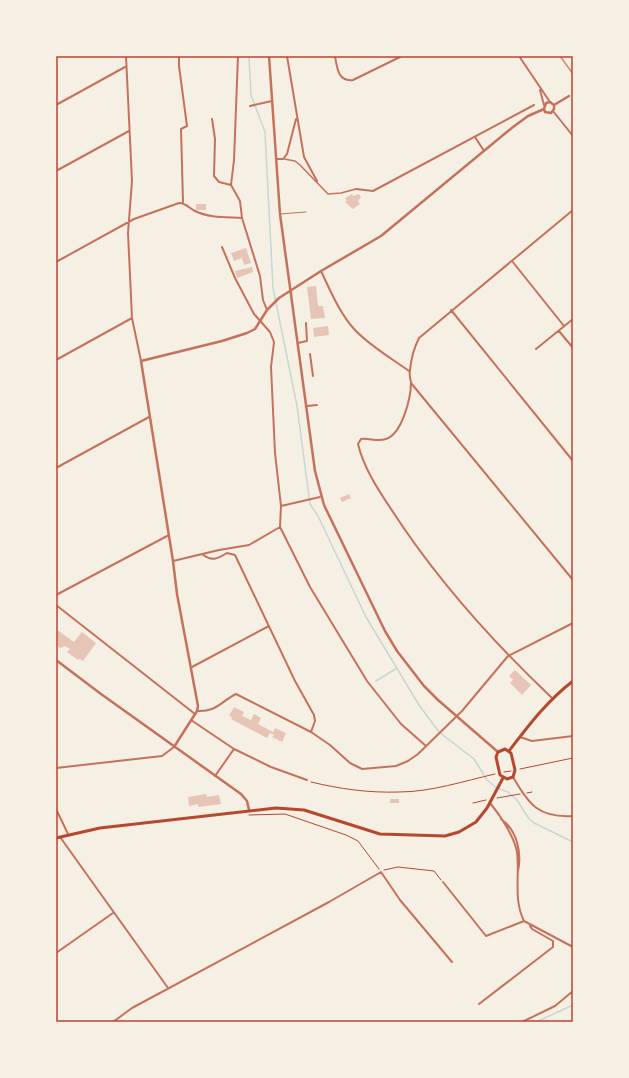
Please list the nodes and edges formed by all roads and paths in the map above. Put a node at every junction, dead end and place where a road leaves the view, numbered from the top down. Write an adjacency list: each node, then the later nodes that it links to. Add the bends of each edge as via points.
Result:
1 (126, 56): 9 (street)
2 (180, 56): 35 (street, via 187,126 181,129)
3 (238, 56): 33 (street)
4 (269, 56): 12 (street)
5 (287, 56): 22 (street)
6 (335, 56): 7 (street, via 339,74 347,81)
7 (402, 56)
8 (519, 56): 10 (street)
9 (125, 67): 17 (street); 25 (street)
10 (540, 89): 13 (street); 15 (street)
11 (569, 96): 16 (street)
12 (273, 101): 18 (street); 29 (street)
13 (550, 102): 15 (street); 16 (street)
14 (534, 105): 21 (street)
15 (544, 105): 19 (street)
16 (554, 105): 20 (street)
17 (56, 106)
18 (250, 106)
19 (544, 110): 20 (street, via 548,113); 23 (street)
20 (553, 111): 26 (street)
21 (522, 112): 23 (street); 27 (street)
22 (296, 118): 30 (street, via 287,154); 32 (street, via 304,157)
23 (526, 118): 28 (street)
24 (212, 119): 33 (street, via 215,139 214,176 219,182)
25 (129, 131): 31 (street); 40 (street, via 132,181)
26 (573, 136)
27 (475, 138): 28 (street); 34 (street, via 374,191)
28 (484, 151): 44 (street, via 381,236)
29 (276, 159): 30 (street); 38 (street)
30 (283, 159): 32 (street, via 295,161)
31 (56, 171)
32 (317, 181): 34 (street, via 328,194)
33 (231, 185): 39 (street, via 240,201)
34 (356, 189)
35 (183, 203): 39 (street, via 195,211 210,216); 40 (street, via 171,205)
36 (573, 210): 42 (street)
37 (306, 212): 38 (lane)
38 (280, 214): 45 (street)
39 (242, 218): 46 (street, via 260,276 263,300)
40 (129, 222): 43 (street); 48 (street)
41 (222, 247): 50 (street, via 235,278 254,314)
42 (512, 261): 47 (street); 52 (street)
43 (56, 262)
44 (321, 270): 45 (street); 60 (street, via 332,294 354,329 370,344)
45 (290, 289): 46 (street); 54 (street)
46 (268, 310): 50 (street)
47 (451, 310): 60 (street, via 419,338 414,347); 66 (street)
48 (132, 318): 58 (street); 59 (street)
49 (573, 319): 52 (street)
50 (261, 321): 59 (street, via 248,333); 69 (street, via 274,342 270,367)
51 (306, 323): 54 (street, via 307,342)
52 (564, 326): 53 (street)
53 (559, 331): 55 (street); 56 (street)
54 (298, 343): 64 (street)
55 (573, 348)
56 (536, 349)
57 (310, 354): 61 (street)
58 (56, 360)
59 (141, 361): 65 (street)
60 (410, 371): 62 (street)
61 (313, 376)
62 (411, 383): 74 (street); 79 (street, via 404,415 395,434 386,439 361,439 359,447 374,482 417,547)
63 (317, 405): 64 (street)
64 (307, 406): 68 (street)
65 (149, 417): 67 (street); 71 (street)
66 (573, 461)
67 (56, 468)
68 (320, 497): 69 (street); 86 (street, via 381,624 397,651 424,686)
69 (281, 506): 70 (street)
70 (280, 527): 72 (street, via 249,545); 91 (street, via 310,587 367,681 401,724)
71 (169, 535): 73 (street); 75 (street)
72 (202, 554): 73 (street); 78 (street, via 208,559 216,560 227,553 235,555)
73 (173, 561): 81 (street)
74 (573, 580)
75 (56, 595)
76 (56, 605): 85 (street)
77 (573, 624): 79 (street)
78 (269, 626): 81 (street); 88 (street, via 295,682 314,715 315,721)
79 (508, 656): 83 (street); 86 (street)
80 (56, 660): 92 (street)
81 (192, 667): 84 (street, via 198,700)
82 (573, 681): 83 (main road)
83 (552, 698): 90 (main road)
84 (197, 712): 85 (street); 88 (street, via 208,712 217,708 236,694)
85 (195, 714): 87 (street)
86 (456, 716): 91 (street); 95 (street)
87 (191, 720): 92 (street); 93 (street)
88 (311, 732): 91 (street, via 350,763 362,769 396,766 408,761)
89 (573, 736): 90 (street, via 532,741)
90 (520, 737): 94 (main road)
91 (426, 746)
92 (174, 747): 97 (street, via 162,756); 98 (street)
93 (234, 749): 98 (street); 101 (street, via 271,767)
94 (509, 751): 95 (main road, via 505,749); 99 (main road, via 515,770)
95 (498, 752): 100 (main road, via 496,759)
96 (573, 758): 101 (path, via 399,792 344,789)
97 (56, 768)
98 (215, 776): 107 (street, via 245,798)
99 (513, 777): 100 (main road); 108 (street, via 535,808 546,815)
100 (502, 778): 104 (main road)
101 (307, 780)
102 (532, 792): 103 (path)
103 (495, 799)
104 (489, 801): 105 (path); 107 (main road, via 476,822 459,832 445,836 380,834 291,808); 115 (street, via 516,852 519,908)
105 (473, 803)
106 (56, 809): 109 (street)
107 (249, 810): 109 (main road); 112 (path, via 250,816 277,814 294,817 358,841)
108 (573, 816)
109 (68, 834): 110 (main road)
110 (60, 837): 111 (main road); 114 (street)
111 (56, 838)
112 (381, 872): 113 (path, via 391,867 434,871); 119 (street, via 400,900); 120 (street)
113 (443, 882): 115 (street, via 486,936)
114 (113, 913): 118 (street); 120 (street)
115 (524, 921): 116 (street)
116 (530, 924): 117 (street); 122 (street, via 532,929 553,941 553,946)
117 (573, 947)
118 (56, 953)
119 (452, 962)
120 (168, 988): 123 (street)
121 (573, 991): 124 (street, via 555,1006)
122 (479, 1004)
123 (113, 1022)
124 (522, 1022)

